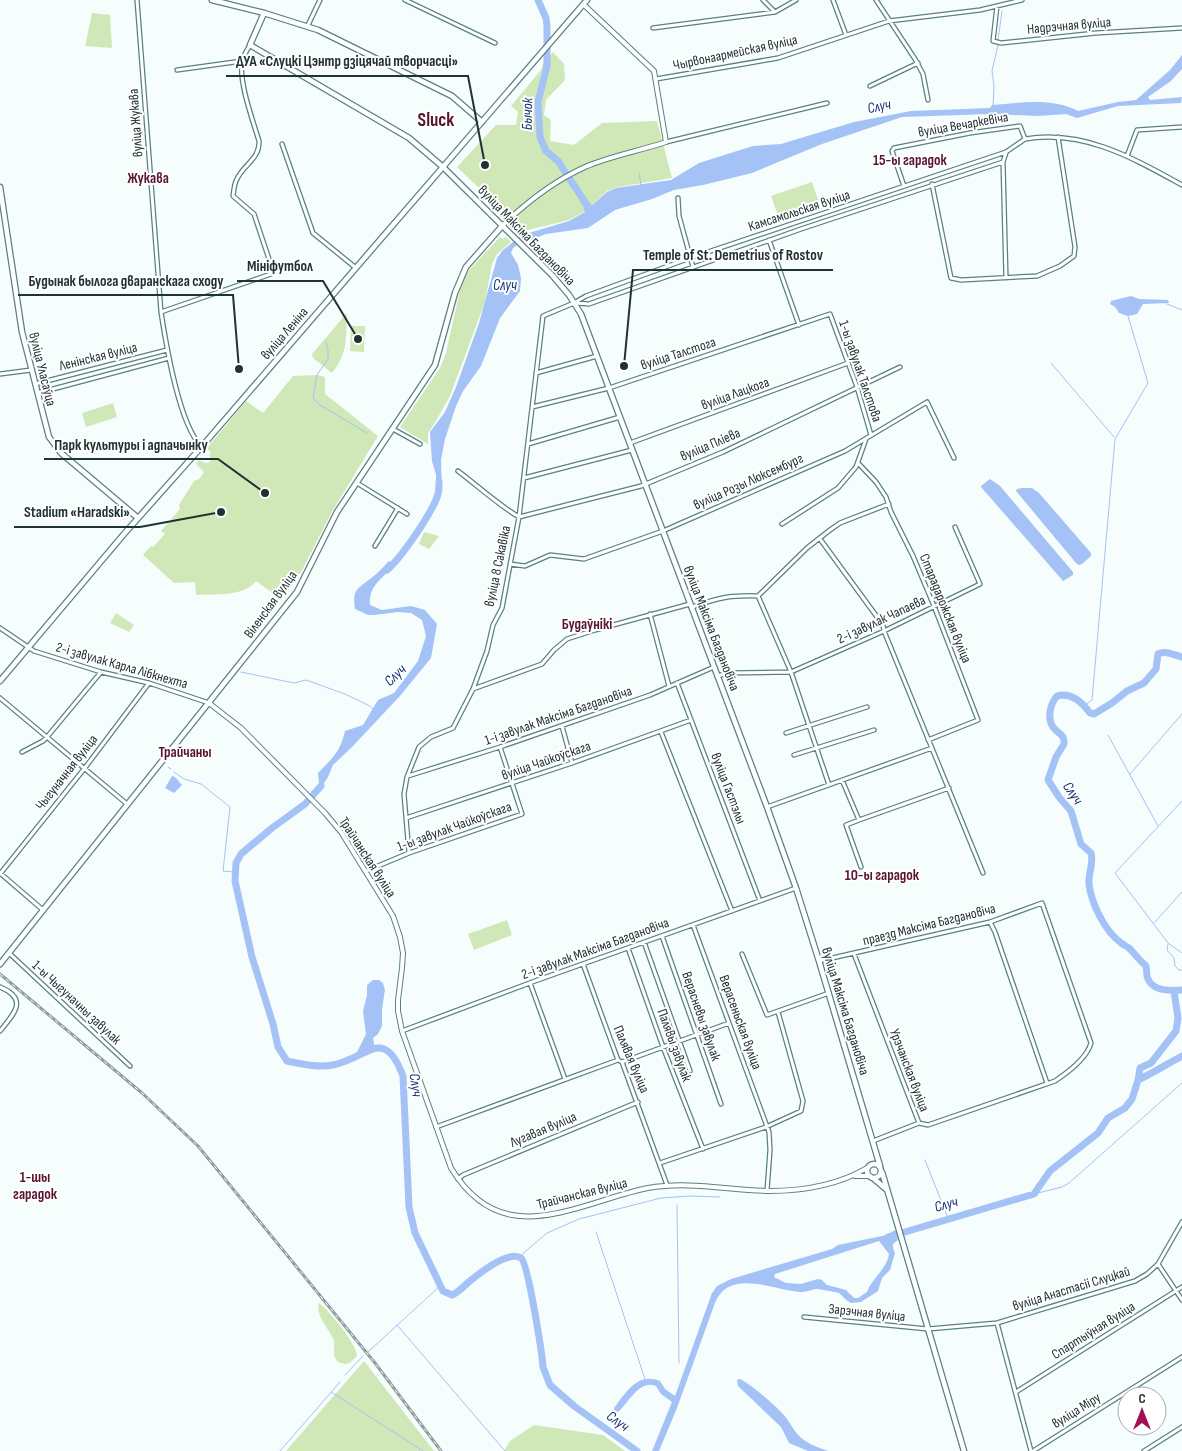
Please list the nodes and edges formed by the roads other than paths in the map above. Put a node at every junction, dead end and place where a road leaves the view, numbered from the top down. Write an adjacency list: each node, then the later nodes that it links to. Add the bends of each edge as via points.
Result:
1 (137, 0): 50 (street, вуліца Жукава)
2 (212, 0): 13 (main road)
3 (320, 0): 15 (street)
4 (406, 0): 19 (street)
5 (763, 0): 12 (street)
6 (796, 0): 12 (street)
7 (833, 0): 18 (street)
8 (876, 0): 14 (street)
9 (1022, 0): 11 (street, Чырвонаармейская вуліца)
10 (583, 1): 24 (street, via 605,26 652,67); 28 (main road, вуліца Леніна)
11 (997, 6): 14 (street, Чырвонаармейская вуліца); 17 (street, Надрэчная вуліца, via 993,41 1001,43)
12 (775, 12): 16 (street)
13 (264, 13): 15 (main road); 20 (main road)
14 (889, 20): 18 (street, Чырвонаармейская вуліца); 22 (street)
15 (308, 25): 28 (main road, via 452,96)
16 (653, 28)
17 (1182, 28)
18 (846, 35): 24 (street, Чырвонаармейская вуліца, via 778,58)
19 (495, 43)
20 (250, 45): 21 (street); 37 (main road, вуліца Максіма Багдановіча, via 409,138)
21 (242, 61): 23 (street); 50 (street, via 259,150 237,179 234,196 254,214 271,274)
22 (918, 63): 25 (street); 26 (street, via 926,82)
23 (177, 70)
24 (656, 79): 32 (street)
25 (870, 86)
26 (928, 100)
27 (827, 103): 32 (street)
28 (482, 122): 37 (main road, вуліца Леніна)
29 (1182, 127): 35 (street, via 1137,130)
30 (1058, 136): 31 (street); 35 (street); 48 (street, via 1074,256 1037,276)
31 (1025, 139): 34 (street, Камсамольская вуліца); 40 (street, вуліца Вечаркевіча, via 1020,126 894,148 892,151)
32 (666, 142): 43 (street, via 598,162 559,180)
33 (282, 144): 47 (street, via 313,233)
34 (1006, 152): 36 (street); 40 (street, Камсамольская вуліца)
35 (1127, 156): 39 (street)
36 (1003, 162): 38 (street, Камсамольская вуліца); 48 (street)
37 (443, 167): 43 (main road, вуліца Максіма Багдановіча); 47 (main road, вуліца Леніна)
38 (932, 184): 44 (street, Камсамольская вуліца); 48 (street, via 952,278)
39 (1182, 185)
40 (904, 186): 45 (street, Камсамольская вуліца)
41 (0, 187): 58 (main road, вуліца Уласаўца, via 22,332)
42 (678, 198): 45 (street, via 679,216)
43 (503, 225): 49 (main road, вуліца Максіма Багдановіча, via 552,275); 67 (main road, Віленская вуліца, via 466,266 435,365)
44 (769, 240): 46 (street, Камсамольская вуліца); 52 (street)
45 (690, 258): 46 (street); 49 (street, Камсамольская вуліца)
46 (694, 267): 49 (street, Камсамольская вуліца, via 589,304)
47 (356, 268): 73 (main road, вуліца Леніна)
48 (1006, 278)
49 (574, 303): 54 (main road, вуліца Максіма Багдановіча); 59 (street, вуліца 8 Сакавіка, via 543,316)
50 (162, 312): 53 (street, вуліца Жукава)
51 (830, 314): 52 (street, вуліца Талстога); 56 (street, 1-ы завулак Талстова)
52 (799, 324): 62 (street, вуліца Талстога)
53 (167, 350): 55 (street, вуліца Жукава); 61 (street, Ленінская вуліца)
54 (597, 356): 59 (street); 62 (main road, вуліца Максіма Багдановіча)
55 (169, 358): 64 (street, Ленінская вуліца); 73 (street, вуліца Жукава, via 186,422)
56 (848, 363): 63 (street, 1-ы завулак Талстова); 70 (street, вуліца Лацкога)
57 (900, 367): 63 (street, вуліца Пліева)
58 (31, 370): 60 (street); 61 (main road, вуліца Уласаўца)
59 (536, 373): 65 (street, вуліца 8 Сакавіка)
60 (0, 374)
61 (35, 384): 64 (main road, вуліца Уласаўца)
62 (609, 388): 65 (street, вуліца Талстога); 66 (main road, вуліца Максіма Багдановіча)
63 (857, 388): 68 (street, 1-ы завулак Талстова); 80 (street, вуліца Пліева, via 723,452)
64 (37, 393): 85 (main road, вуліца Уласаўца, via 51,442)
65 (532, 408): 72 (street, вуліца 8 Сакавіка)
66 (620, 417): 70 (main road, вуліца Максіма Багдановіча); 72 (street)
67 (393, 430): 71 (street); 79 (main road, Віленская вуліца)
68 (871, 435): 69 (street, вуліца Розы Люксембург); 75 (street, вуліца Розы Люксембург, via 927,402)
69 (866, 438): 76 (street, 1-ы завулак Талстова); 88 (street, вуліца Розы Люксембург, via 846,451)
70 (630, 443): 74 (main road, вуліца Максіма Багдановіча)
71 (420, 444)
72 (528, 444): 78 (street, вуліца 8 Сакавіка)
73 (202, 447): 85 (main road, вуліца Леніна)
74 (632, 450): 78 (street); 80 (main road, вуліца Максіма Багдановіча)
75 (954, 458)
76 (858, 463): 81 (street, Старадарожская вуліца, via 876,482); 86 (street, 1-ы завулак Талстова, via 838,488)
77 (458, 471): 84 (street, via 492,496 502,508)
78 (524, 478): 84 (street, вуліца 8 Сакавіка)
79 (357, 483): 82 (street); 109 (main road, Віленская вуліца, via 337,512 297,592)
80 (645, 483): 84 (street, вуліца Пліева); 88 (main road, вуліца Максіма Багдановіча)
81 (888, 504): 89 (street, via 840,523); 94 (street, Старадарожская вуліца)
82 (398, 508): 83 (street); 90 (street)
83 (407, 514)
84 (519, 517): 91 (street, вуліца 8 Сакавіка)
85 (138, 518): 98 (main road, вуліца Леніна)
86 (782, 524)
87 (955, 527): 94 (street, 2-і завулак Чапаева, via 980,584)
88 (663, 531): 91 (street, вуліца Розы Люксембург, via 584,558 550,555 525,566); 93 (main road, вуліца Максіма Багдановіча)
89 (820, 539): 92 (street); 97 (street, via 884,624)
90 (375, 546)
91 (510, 564): 107 (street, вуліца 8 Сакавіка, via 502,608 493,625)
92 (758, 596): 93 (street, via 721,597); 101 (street)
93 (691, 606): 95 (street); 99 (main road, вуліца Максіма Багдановіча)
94 (934, 606): 97 (street, 2-і завулак Чапаева); 118 (street, Старадарожская вуліца, via 978,720)
95 (650, 614): 106 (street); 107 (street, via 567,639 542,664)
96 (0, 628): 98 (street, 2-і завулак Карла Лібкнехта)
97 (884, 631): 101 (street, 2-і завулак Чапаева); 118 (street)
98 (28, 648): 100 (street, 2-і завулак Карла Лібкнехта); 103 (main road, вуліца Леніна)
99 (714, 667): 102 (main road, вуліца Максіма Багдановіча); 104 (street, 1-і завулак Максіма Багдановіча)
100 (101, 672): 105 (street, 2-і завулак Карла Лібкнехта); 117 (street)
101 (791, 672): 102 (street, 2-і завулак Чапаева); 113 (street)
102 (717, 676): 132 (main road, вуліца Максіма Багдановіча)
103 (0, 681)
104 (677, 683): 106 (street, 1-і завулак Максіма Багдановіча); 111 (street, вуліца Гастэлы)
105 (149, 684): 109 (street, 2-і завулак Карла Лібкнехта); 125 (street, Чыгуначная вуліца)
106 (670, 686): 112 (street, 1-і завулак Максіма Багдановіча)
107 (472, 689): 126 (street, вуліца 8 Сакавіка, via 453,728 431,737 419,747)
108 (0, 698): 117 (street)
109 (209, 703): 131 (main road, Віленская вуліца); 137 (street, Трайчанская вуліца, via 242,728 324,812)
110 (867, 707): 113 (street)
111 (691, 720): 115 (street, вуліца Чайкоўскага); 141 (street, вуліца Гастэлы)
112 (562, 726): 119 (street, 1-і завулак Максіма Багдановіча); 124 (street)
113 (809, 727): 116 (street); 120 (street)
114 (874, 730): 120 (street)
115 (661, 732): 124 (street, вуліца Чайкоўскага); 144 (street)
116 (786, 733)
117 (47, 737): 122 (street); 125 (street)
118 (928, 740): 121 (street)
119 (500, 747): 126 (street, 1-і завулак Максіма Багдановіча); 128 (street)
120 (816, 748): 123 (street); 129 (street)
121 (932, 748): 127 (street); 130 (street)
122 (22, 752)
123 (794, 755)
124 (572, 763): 128 (street, вуліца Чайкоўскага)
125 (84, 769): 131 (street); 139 (street, Чыгуначная вуліца)
126 (407, 777): 133 (street, вуліца 8 Сакавіка, via 404,794)
127 (842, 780): 129 (street); 134 (street)
128 (512, 783): 133 (street, вуліца Чайкоўскага); 135 (street, 1-ы завулак Чайкоўскага, via 522,814)
129 (829, 785): 132 (street)
130 (949, 788): 134 (street); 138 (street)
131 (127, 804): 143 (main road, Віленская вуліца)
132 (767, 807): 140 (main road, вуліца Максіма Багдановіча)
133 (406, 818): 135 (street, вуліца 8 Сакавіка)
134 (859, 820): 136 (street, via 846,825)
135 (410, 853): 137 (street, 1-ы завулак Чайкоўскага)
136 (861, 867)
137 (366, 871): 162 (street, Трайчанская вуліца, via 393,916 400,937 403,960 398,1011)
138 (983, 872)
139 (0, 874): 143 (street)
140 (796, 888): 141 (street, 2-і завулак Максіма Багдановіча); 153 (main road, вуліца Максіма Багдановіча)
141 (760, 901): 144 (street, 2-і завулак Максіма Багдановіча)
142 (1042, 903): 145 (street, праезд Максіма Багдановіча); 170 (street, Урэчанская вуліца, via 1091,1044 1062,1076)
143 (43, 910): 150 (main road, Віленская вуліца)
144 (732, 911): 146 (street, 2-і завулак Максіма Багдановіча)
145 (990, 922): 152 (street, праезд Максіма Багдановіча); 170 (street)
146 (693, 925): 147 (street, 2-і завулак Максіма Багдановіча); 160 (street, Верасеньская вуліца)
147 (662, 936): 148 (street, 2-і завулак Максіма Багдановіча); 163 (street, Верасневы завулак)
148 (644, 942): 149 (street, 2-і завулак Максіма Багдановіча); 164 (street)
149 (628, 948): 155 (street, 2-і завулак Максіма Багдановіча); 165 (street, Палявы завулак)
150 (9, 953): 154 (main road, Віленская вуліца); 167 (street, 1-ы Чыгуначны завулак)
151 (742, 954): 159 (street, via 766,1015)
152 (854, 954): 153 (street, праезд Максіма Багдановіча); 173 (street, Урэчанская вуліца)
153 (819, 961): 158 (main road, вуліца Максіма Багдановіча)
154 (0, 963)
155 (583, 964): 156 (street, 2-і завулак Максіма Багдановіча); 166 (street, Палявая вуліца)
156 (530, 983): 162 (street, 2-і завулак Максіма Багдановіча); 169 (street)
157 (0, 987): 161 (street, via 17,999 14,1014)
158 (829, 993): 159 (street); 176 (main road, вуліца Максіма Багдановіча)
159 (778, 1012): 175 (street, via 803,1106 796,1114)
160 (729, 1022): 163 (street); 175 (street, Верасеньская вуліца)
161 (0, 1031)
162 (402, 1032): 174 (street, Трайчанская вуліца)
163 (696, 1035): 164 (street); 172 (street, Верасневы завулак)
164 (679, 1041): 165 (street); 168 (street)
165 (662, 1047): 166 (street); 177 (street, Палявы завулак)
166 (620, 1061): 169 (street); 171 (street, Палявая вуліца)
167 (130, 1066)
168 (690, 1072)
169 (565, 1079): 174 (street)
170 (1047, 1083): 173 (street, Урэчанская вуліца, via 928,1125)
171 (638, 1102): 178 (street, Палявая вуліца); 183 (street, Лугавая вуліца)
172 (721, 1104)
173 (918, 1123): 176 (street)
174 (436, 1127): 183 (street, Трайчанская вуліца)
175 (766, 1127): 177 (street); 185 (street, Верасеньская вуліца, via 770,1142)
176 (874, 1143): 179 (main road, вуліца Максіма Багдановіча); 180 (main road, вуліца Максіма Багдановіча)
177 (703, 1149): 178 (street)
178 (660, 1163): 184 (street, Палявая вуліца)
179 (869, 1167): 180 (main road, via 876,1163); 181 (street, Трайчанская вуліца); 182 (main road)
180 (881, 1169): 182 (main road, via 878,1177); 186 (main road, вуліца Максіма Багдановіча)
181 (853, 1176): 182 (street, Трайчанская вуліца); 185 (street, Трайчанская вуліца, via 802,1189)
182 (871, 1177): 186 (main road)
183 (458, 1179): 184 (street, Трайчанская вуліца, via 483,1203 497,1211 524,1217 554,1213 620,1194)
184 (667, 1185): 185 (street, Трайчанская вуліца)
185 (767, 1190)
186 (889, 1193): 194 (main road, вуліца Максіма Багдановіча)
187 (1182, 1222): 188 (street, вуліца Анастасіі Слуцкай)
188 (1158, 1264): 190 (street); 193 (street, вуліца Анастасіі Слуцкай, via 1135,1281)
189 (1182, 1287): 190 (street, Спартыўная вуліца)
190 (1176, 1291): 191 (street); 196 (street, Спартыўная вуліца)
191 (1182, 1300)
192 (804, 1317): 194 (street, Зарэчная вуліца)
193 (997, 1323): 194 (street, вуліца Анастасіі Слуцкай); 196 (street)
194 (928, 1329): 198 (main road, вуліца Максіма Багдановіча)
195 (1182, 1357): 199 (street, вуліца Міру)
196 (1016, 1392): 199 (street)
197 (1182, 1427): 200 (street)
198 (964, 1451)
199 (1032, 1451)
200 (1144, 1451)

